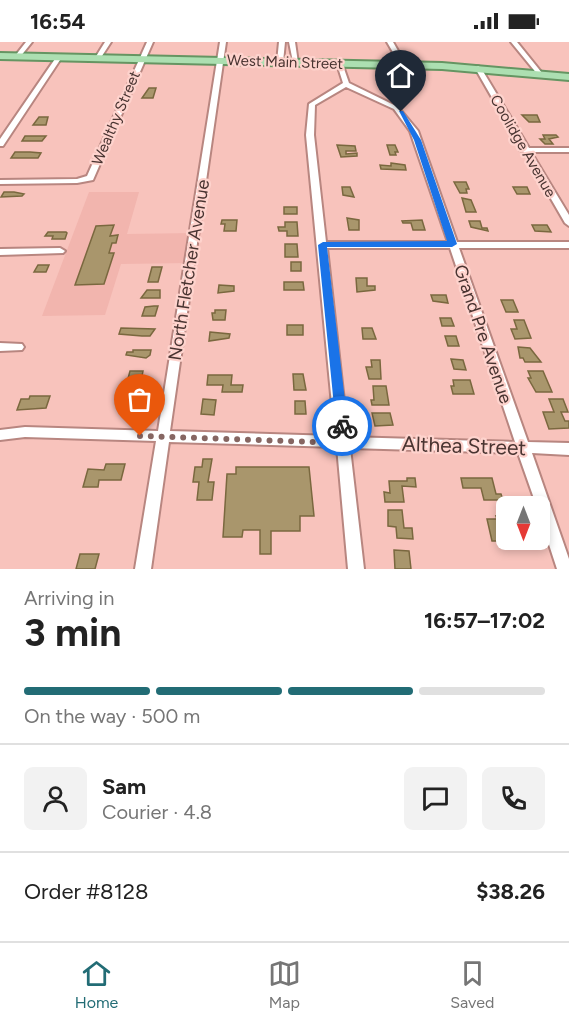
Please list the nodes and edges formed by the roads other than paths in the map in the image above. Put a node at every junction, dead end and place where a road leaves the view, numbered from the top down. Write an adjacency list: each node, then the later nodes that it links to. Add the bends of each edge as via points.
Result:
1 (30, 42): 10 (street)
2 (108, 42): 12 (street)
3 (150, 42): 13 (street, Wealthy Street)
4 (223, 42): 14 (street, North Fletcher Avenue)
5 (282, 42): 15 (street)
6 (291, 42): 16 (street)
7 (389, 42): 18 (street); 19 (street)
8 (514, 42): 21 (street)
9 (0, 56): 10 (main road, West Main Street)
10 (18, 56): 11 (main road, West Main Street)
11 (59, 57): 12 (main road, West Main Street); 24 (street)
12 (98, 58): 13 (main road, West Main Street)
13 (141, 58): 14 (main road, West Main Street); 27 (street, Wealthy Street, via 90,178)
14 (221, 60): 15 (main road, West Main Street); 37 (street, North Fletcher Avenue)
15 (280, 62): 16 (main road, West Main Street)
16 (296, 62): 17 (main road, West Main Street)
17 (340, 64): 18 (main road, West Main Street); 23 (street)
18 (385, 65): 19 (main road, West Main Street)
19 (403, 65): 20 (main road, West Main Street)
20 (478, 68): 21 (main road, West Main Street); 25 (street, Coolidge Avenue)
21 (540, 74): 22 (main road, West Main Street)
22 (569, 77)
23 (346, 84): 29 (street, Grand Pre Avenue, via 393,106 410,124); 30 (street, via 313,102 311,107 310,135)
24 (0, 144)
25 (524, 150): 26 (street); 28 (street, Coolidge Avenue)
26 (569, 150)
27 (0, 182)
28 (569, 223)
29 (452, 244): 30 (street); 31 (street); 39 (street, Grand Pre Avenue)
30 (323, 245): 38 (street)
31 (569, 245)
32 (60, 251): 33 (street)
33 (0, 252)
34 (0, 347): 35 (street)
35 (18, 347)
36 (0, 435): 37 (street, Althea Street, via 25,432)
37 (163, 437): 38 (street, Althea Street); 41 (street, North Fletcher Avenue)
38 (344, 443): 39 (street, Althea Street); 42 (street)
39 (523, 448): 40 (street, Althea Street); 43 (street, Grand Pre Avenue)
40 (569, 449)
41 (142, 569)
42 (356, 569)
43 (565, 569)

